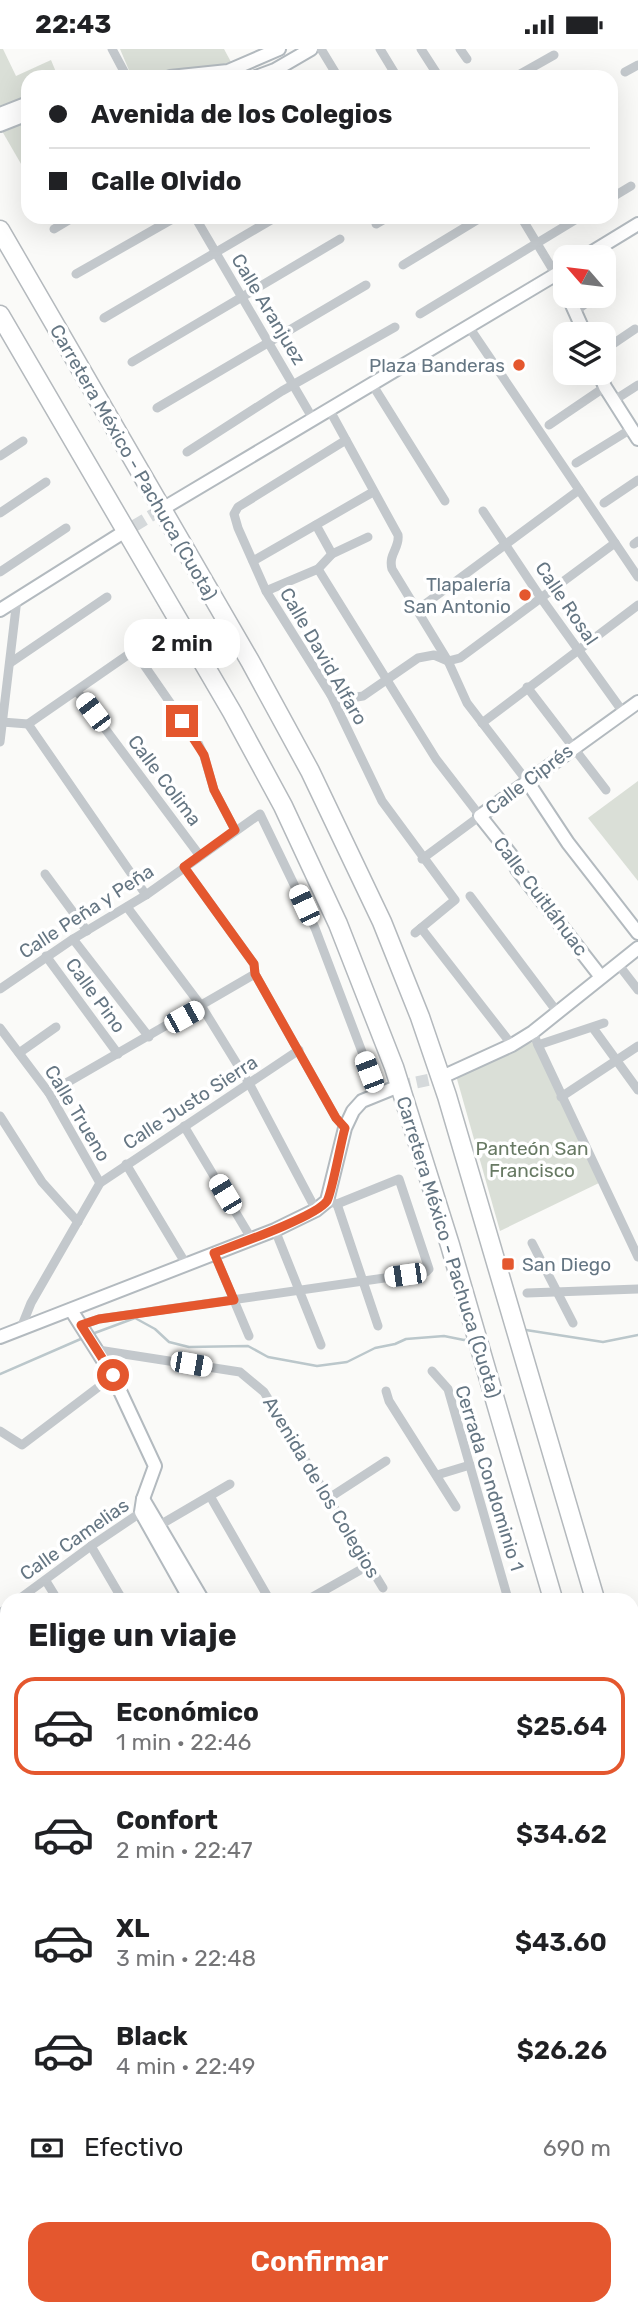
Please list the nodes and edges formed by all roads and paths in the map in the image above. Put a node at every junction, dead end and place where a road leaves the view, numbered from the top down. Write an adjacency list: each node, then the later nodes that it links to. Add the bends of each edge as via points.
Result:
1 (113, 49): 11 (street)
2 (311, 49): 13 (street)
3 (321, 49): 14 (street)
4 (380, 49): 15 (street)
5 (421, 49): 16 (street)
6 (460, 49): 9 (street)
7 (270, 51): 12 (street)
8 (554, 55): 17 (street)
9 (467, 59)
10 (638, 65): 18 (street)
11 (124, 70)
12 (230, 70)
13 (281, 70)
14 (334, 70)
15 (393, 70)
16 (434, 70)
17 (527, 70)
18 (625, 72)
19 (21, 106): 20 (street)
20 (0, 114)
21 (21, 117): 22 (street)
22 (0, 125)
23 (631, 186): 24 (street)
24 (618, 194)
25 (62, 224): 33 (street)
26 (164, 224): 41 (street)
27 (199, 224): 38 (street, Calle Aranjuez)
28 (264, 224): 38 (street)
29 (470, 224): 40 (street)
30 (525, 224): 36 (street)
31 (568, 224): 36 (street)
32 (638, 224): 37 (street)
33 (54, 229)
34 (0, 230): 213 (highway, Carretera México - Pachuca (Cuota), via 272,699 373,902 447,1096)
35 (340, 239): 44 (street)
36 (536, 243): 39 (street); 47 (street)
37 (604, 245)
38 (215, 253): 44 (street, Calle Aranjuez); 49 (street)
39 (553, 263)
40 (403, 265)
41 (76, 274)
42 (553, 277): 52 (street)
43 (366, 285): 54 (street)
44 (242, 298): 54 (street, Calle Aranjuez); 56 (street)
45 (580, 308): 46 (street)
46 (577, 310): 50 (street)
47 (420, 314)
48 (0, 315): 212 (highway, Carretera México - Pachuca (Cuota), via 232,712 283,806 338,924 394,1067)
49 (104, 318)
50 (581, 322)
51 (395, 327): 58 (street)
52 (469, 327): 57 (street); 74 (street)
53 (635, 329): 55 (street)
54 (269, 342): 58 (street, Calle Aranjuez); 62 (street)
55 (616, 342)
56 (132, 362)
57 (372, 384): 63 (street); 76 (street)
58 (293, 385): 64 (street, Calle Aranjuez); 69 (street)
59 (638, 385): 61 (street)
60 (605, 387): 61 (street); 65 (street)
61 (613, 401): 66 (street)
62 (157, 408)
63 (329, 409): 64 (street); 67 (street)
64 (313, 419): 78 (street)
65 (549, 425)
66 (635, 434): 71 (street)
67 (346, 440): 75 (street); 88 (street, Calle David Alfaro, via 238,507 234,514)
68 (23, 441): 70 (street)
69 (187, 452)
70 (0, 456)
71 (576, 463)
72 (638, 480): 77 (street)
73 (46, 482): 80 (street)
74 (579, 490): 85 (street); 86 (street)
75 (373, 492): 81 (street); 98 (street, via 398,535 390,560 392,569)
76 (444, 501)
77 (604, 503)
78 (164, 508)
79 (483, 511): 86 (street, Calle Rosal)
80 (0, 513)
81 (316, 525): 87 (street); 88 (street)
82 (66, 528): 90 (street)
83 (119, 535): 95 (street)
84 (368, 537): 87 (street)
85 (615, 543): 91 (street); 94 (street)
86 (506, 544): 94 (street, Calle Rosal); 98 (street)
87 (332, 554): 89 (street)
88 (253, 561): 92 (street, Calle David Alfaro)
89 (318, 569): 92 (street); 104 (street)
90 (0, 572)
91 (638, 577)
92 (267, 591): 107 (street, Calle David Alfaro)
93 (107, 597): 103 (street)
94 (541, 598): 100 (street, Calle Rosal); 102 (street, via 460,659)
95 (17, 599): 97 (street); 103 (street)
96 (638, 605): 100 (street)
97 (0, 610)
98 (417, 610): 102 (street)
99 (158, 634): 101 (street)
100 (577, 650): 105 (street); 109 (street, Calle Rosal)
101 (135, 652): 106 (street); 118 (street, via 198,743 214,790)
102 (448, 661): 104 (street, via 435,655 418,658); 111 (street, via 467,703)
103 (9, 663): 110 (street)
104 (387, 679): 107 (street, via 363,696 345,699); 117 (street, via 436,759)
105 (527, 687): 111 (street); 114 (street)
106 (77, 691): 112 (street); 119 (street, Calle Colima)
107 (331, 695): 120 (street, Calle David Alfaro, via 382,801)
108 (638, 702): 109 (street, Calle Ciprés)
109 (623, 712): 114 (street, Calle Ciprés)
110 (2, 722): 112 (street); 113 (street)
111 (482, 723): 115 (street)
112 (29, 724): 123 (street)
113 (0, 742)
114 (574, 746): 115 (street, Calle Ciprés); 116 (street)
115 (527, 781): 117 (street, Calle Ciprés); 127 (street)
116 (606, 790)
117 (480, 816): 120 (street, Calle Ciprés); 133 (street, Calle Cuitláhuac)
118 (235, 830): 119 (street, Calle Peña y Peña); 156 (street, Calle Peña y Peña, via 261,814 315,928)
119 (200, 856): 121 (street, Calle Peña y Peña)
120 (422, 859): 144 (street, via 455,900 418,931)
121 (184, 867): 123 (street, Calle Peña y Peña); 132 (street, via 254,964)
122 (45, 874): 126 (street)
123 (146, 895): 125 (street, Calle Peña y Peña)
124 (470, 896): 137 (street)
125 (127, 907): 126 (street, Calle Peña y Peña); 136 (street)
126 (87, 931): 128 (street, Calle Peña y Peña)
127 (638, 933)
128 (73, 939): 130 (street, Calle Peña y Peña); 143 (street)
129 (638, 948): 131 (street)
130 (46, 956): 134 (street, Calle Peña y Peña); 149 (street, Calle Pino)
131 (618, 964): 133 (street); 135 (street)
132 (255, 974): 136 (street); 147 (street)
133 (601, 977): 137 (street)
134 (0, 989)
135 (638, 990)
136 (202, 1007): 143 (street); 152 (street)
137 (558, 1013): 142 (street)
138 (604, 1023): 141 (street)
139 (56, 1027): 148 (street)
140 (0, 1028): 148 (street, Calle Trueno)
141 (593, 1028): 145 (street); 150 (street)
142 (533, 1032): 144 (street); 145 (street)
143 (149, 1037): 149 (street)
144 (512, 1045): 151 (street)
145 (538, 1045): 157 (street)
146 (638, 1046): 150 (street)
147 (299, 1050): 152 (street, Calle Justo Sierra); 160 (street)
148 (19, 1053): 155 (street, Calle Trueno)
149 (118, 1054): 155 (street)
150 (616, 1061): 154 (street); 157 (street)
151 (442, 1077)
152 (250, 1085): 159 (street, Calle Justo Sierra); 164 (street)
153 (399, 1086): 156 (street)
154 (638, 1090)
155 (49, 1093): 162 (street, Calle Trueno)
156 (378, 1094): 160 (street, via 352,1111)
157 (561, 1097): 170 (street)
158 (0, 1116): 165 (street, via 42,1182)
159 (184, 1126): 161 (street, Calle Justo Sierra); 167 (street)
160 (345, 1128): 163 (street)
161 (126, 1164): 162 (street, Calle Justo Sierra); 171 (street)
162 (100, 1183): 165 (street)
163 (332, 1202): 164 (street); 172 (street); 172 (street, via 400,1179 429,1269)
164 (316, 1210): 166 (street)
165 (78, 1222): 181 (street)
166 (275, 1230): 167 (street); 174 (street)
167 (251, 1238): 169 (street)
168 (532, 1243): 175 (street)
169 (214, 1253): 171 (street); 177 (street)
170 (638, 1257)
171 (186, 1264): 178 (street)
172 (363, 1281): 174 (street); 180 (street)
173 (638, 1289): 175 (street)
174 (300, 1291): 177 (street); 185 (street)
175 (556, 1291): 176 (street); 179 (street)
176 (527, 1293)
177 (234, 1300): 182 (street, via 99,1319); 184 (street)
178 (71, 1310): 181 (street); 182 (street)
179 (573, 1324)
180 (379, 1326)
181 (21, 1328): 183 (street)
182 (86, 1332): 186 (street)
183 (0, 1336)
184 (249, 1336)
185 (321, 1345)
186 (98, 1350): 188 (street); 196 (street, Avenida de los Colegios, via 240,1372 264,1392)
187 (432, 1371): 192 (street, Cerrada Condominio 1, via 448,1389)
188 (113, 1375): 190 (street, via 22,1445); 197 (street, via 156,1466)
189 (386, 1391): 193 (street)
190 (0, 1431)
191 (386, 1461): 196 (street)
192 (470, 1465): 193 (street); 211 (street, Cerrada Condominio 1)
193 (437, 1475): 198 (street)
194 (230, 1484): 195 (street)
195 (210, 1496): 199 (street); 209 (street)
196 (329, 1498): 201 (street, Avenida de los Colegios)
197 (146, 1501): 199 (street); 200 (street, Calle Camelias); 207 (street)
198 (456, 1507)
199 (160, 1525): 208 (street)
200 (91, 1546): 202 (street, Calle Camelias); 206 (street)
201 (369, 1565): 203 (street, Avenida de los Colegios); 210 (street)
202 (46, 1581): 204 (street, Calle Camelias); 205 (street)
203 (383, 1588)
204 (28, 1593)
205 (53, 1593)
206 (118, 1593)
207 (187, 1593)
208 (199, 1593)
209 (266, 1593)
210 (320, 1593)
211 (506, 1593)
212 (551, 1593)
213 (593, 1593)

